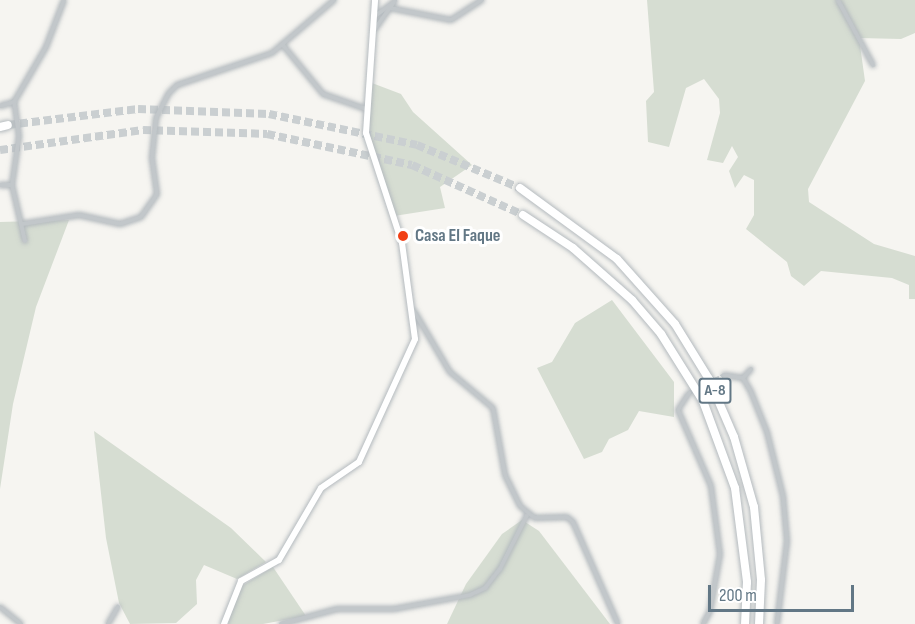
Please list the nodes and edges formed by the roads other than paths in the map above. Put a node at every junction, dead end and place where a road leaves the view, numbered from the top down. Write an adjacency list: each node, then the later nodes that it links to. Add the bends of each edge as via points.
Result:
1 (64, 0): 13 (street, via 46,47)
2 (334, 0): 11 (street)
3 (482, 0): 7 (street, via 451,20)
4 (838, 0): 12 (street)
5 (394, 1): 7 (street)
6 (375, 2): 7 (street); 9 (street)
7 (388, 8): 8 (street); 9 (street)
8 (385, 15): 9 (street); 10 (street)
9 (374, 16): 10 (street)
10 (373, 32): 15 (street)
11 (282, 44): 15 (street, via 322,94); 20 (street, via 264,57 177,85 169,93 156,118 152,157 157,194 141,217 120,224 73,215)
12 (873, 65)
13 (14, 102): 14 (street); 17 (street, via 19,136)
14 (0, 106)
15 (366, 109): 22 (street, via 368,143 402,243)
16 (0, 185): 17 (street)
17 (12, 185): 20 (street)
18 (520, 188): 37 (highway, A-8, via 617,259 675,324 709,379 734,437 752,499 761,580)
19 (523, 214): 36 (highway, A-8, via 573,248 632,300 661,334 703,401 735,488 747,582)
20 (22, 225): 21 (street)
21 (25, 241)
22 (414, 311): 27 (street, via 450,372 493,408 505,475); 32 (street, via 413,347 364,454 321,488 279,560 241,580)
23 (751, 369): 25 (street)
24 (724, 375): 25 (street)
25 (743, 378): 38 (street, via 767,432 783,496 787,540)
26 (689, 393): 35 (street, via 678,410 711,486 720,554 710,611)
27 (527, 514): 33 (street, via 500,569 485,588 470,596 394,609 337,609); 34 (street, via 573,522)
28 (0, 606): 30 (street)
29 (118, 607): 31 (street)
30 (21, 624)
31 (108, 624)
32 (224, 624)
33 (281, 624)
34 (618, 624)
35 (703, 624)
36 (745, 624)
37 (759, 624)
38 (777, 624)

